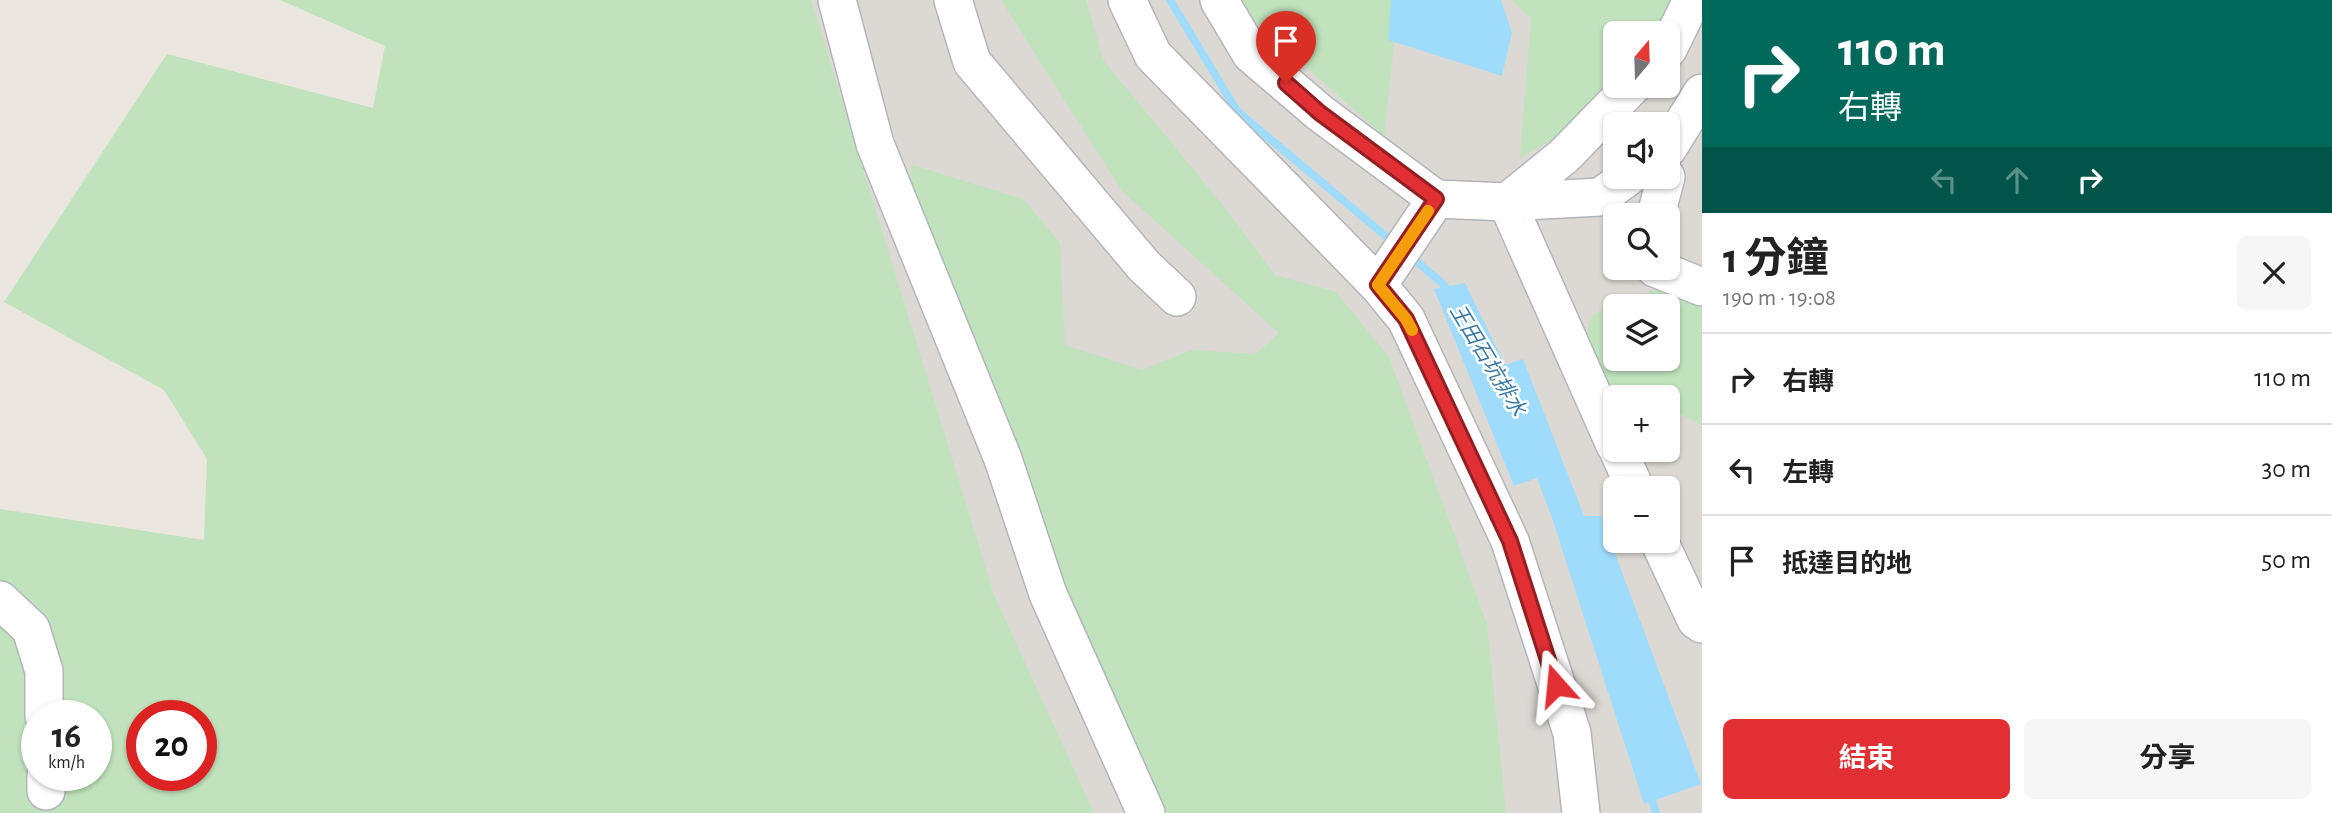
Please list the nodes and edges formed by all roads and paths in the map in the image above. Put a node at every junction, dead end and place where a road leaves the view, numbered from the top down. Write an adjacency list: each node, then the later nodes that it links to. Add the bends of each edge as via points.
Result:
1 (837, 0): 22 (street, via 875,144 1003,459 1048,594)
2 (953, 0): 16 (street, via 972,62 1144,266)
3 (1127, 0): 13 (street, via 1153,55)
4 (1219, 0): 11 (street, via 1251,54 1320,113)
5 (1692, 0): 6 (street)
6 (1680, 24)
7 (1702, 93): 9 (street)
8 (1620, 98): 12 (street, via 1564,156)
9 (1680, 136)
10 (1611, 189): 12 (street, via 1600,197)
11 (1436, 199): 12 (street); 13 (street)
12 (1507, 202): 17 (street)
13 (1394, 261): 23 (street, via 1406,319 1510,541 1572,733)
14 (1680, 278): 15 (street)
15 (1702, 287)
16 (1177, 297)
17 (1603, 417)
18 (1665, 553): 20 (street)
19 (0, 600): 21 (street, via 31,629 44,671)
20 (1702, 624)
21 (44, 700)
22 (1146, 813)
23 (1581, 813)

